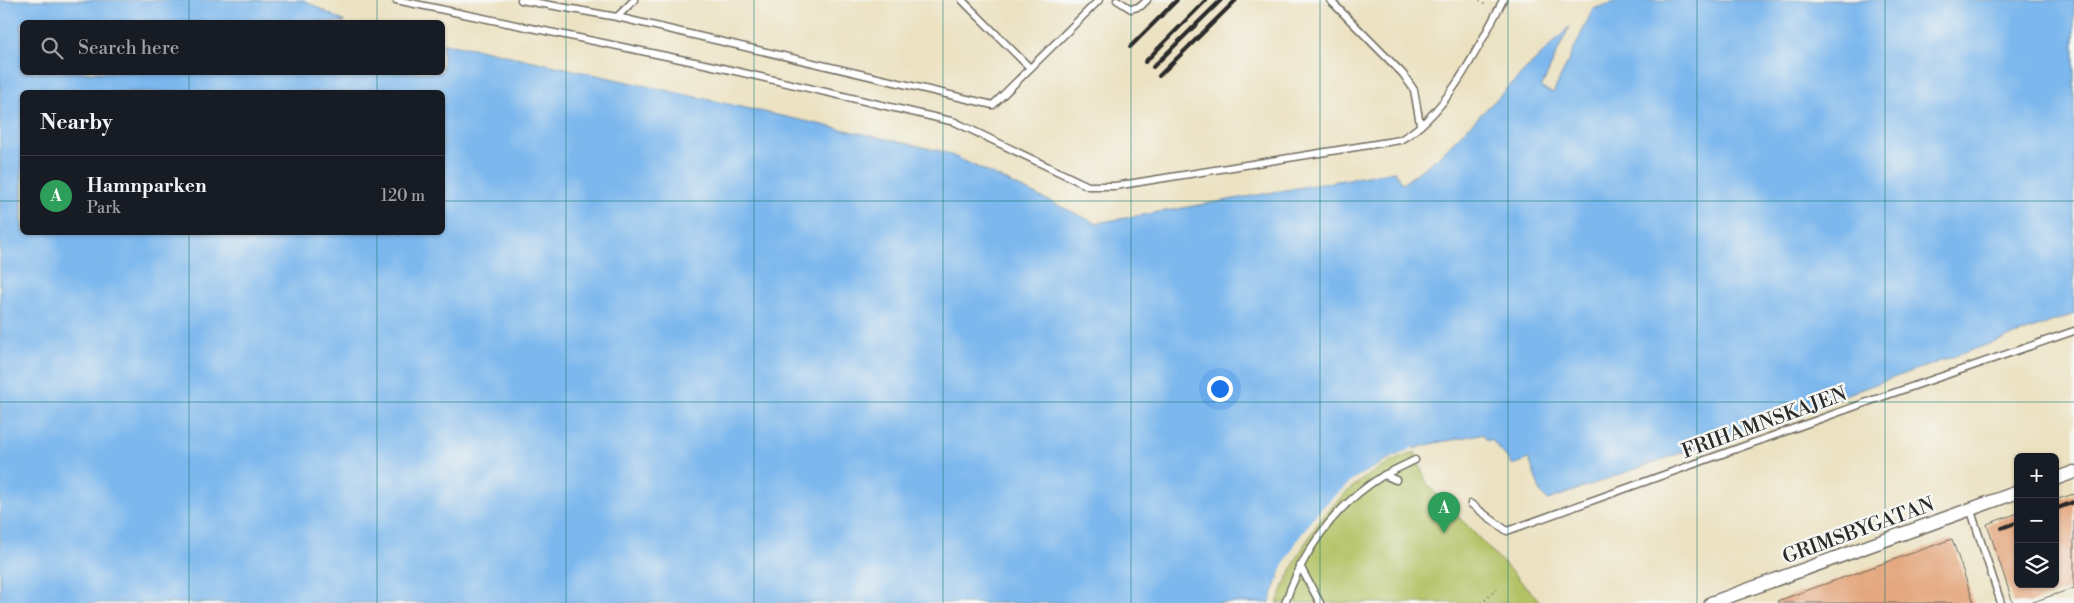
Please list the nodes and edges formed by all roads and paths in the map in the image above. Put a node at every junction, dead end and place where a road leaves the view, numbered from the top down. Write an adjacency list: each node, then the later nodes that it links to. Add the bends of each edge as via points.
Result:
1 (396, 0): 12 (lane, via 709,65 955,122 1088,186 1115,186 1400,140 1412,134)
2 (522, 0): 10 (lane)
3 (634, 0): 10 (lane)
4 (962, 0): 11 (lane)
5 (1099, 0): 11 (lane)
6 (1117, 0): 7 (lane, via 1131,9)
7 (1147, 0)
8 (1330, 0): 12 (lane, via 1414,90)
9 (1503, 0): 12 (lane, via 1464,74)
10 (617, 17): 11 (lane, via 993,105)
11 (1030, 68)
12 (1420, 124)
13 (2074, 331): 20 (lane, FRIHAMNSKAJEN, via 1507,531)
14 (1415, 460): 16 (lane)
15 (2074, 472): 17 (street)
16 (1384, 475): 18 (lane); 22 (lane, via 1350,498 1318,534)
17 (2059, 478)
18 (1396, 480)
19 (2014, 493): 21 (street, GRIMSBYGATAN)
20 (1471, 504)
21 (1970, 508): 27 (street, GRIMSBYGATAN); 28 (lane)
22 (1300, 566): 24 (lane); 25 (lane)
23 (1498, 588): 26 (path)
24 (1285, 603)
25 (1320, 603)
26 (1481, 603)
27 (1711, 603)
28 (2001, 603)

